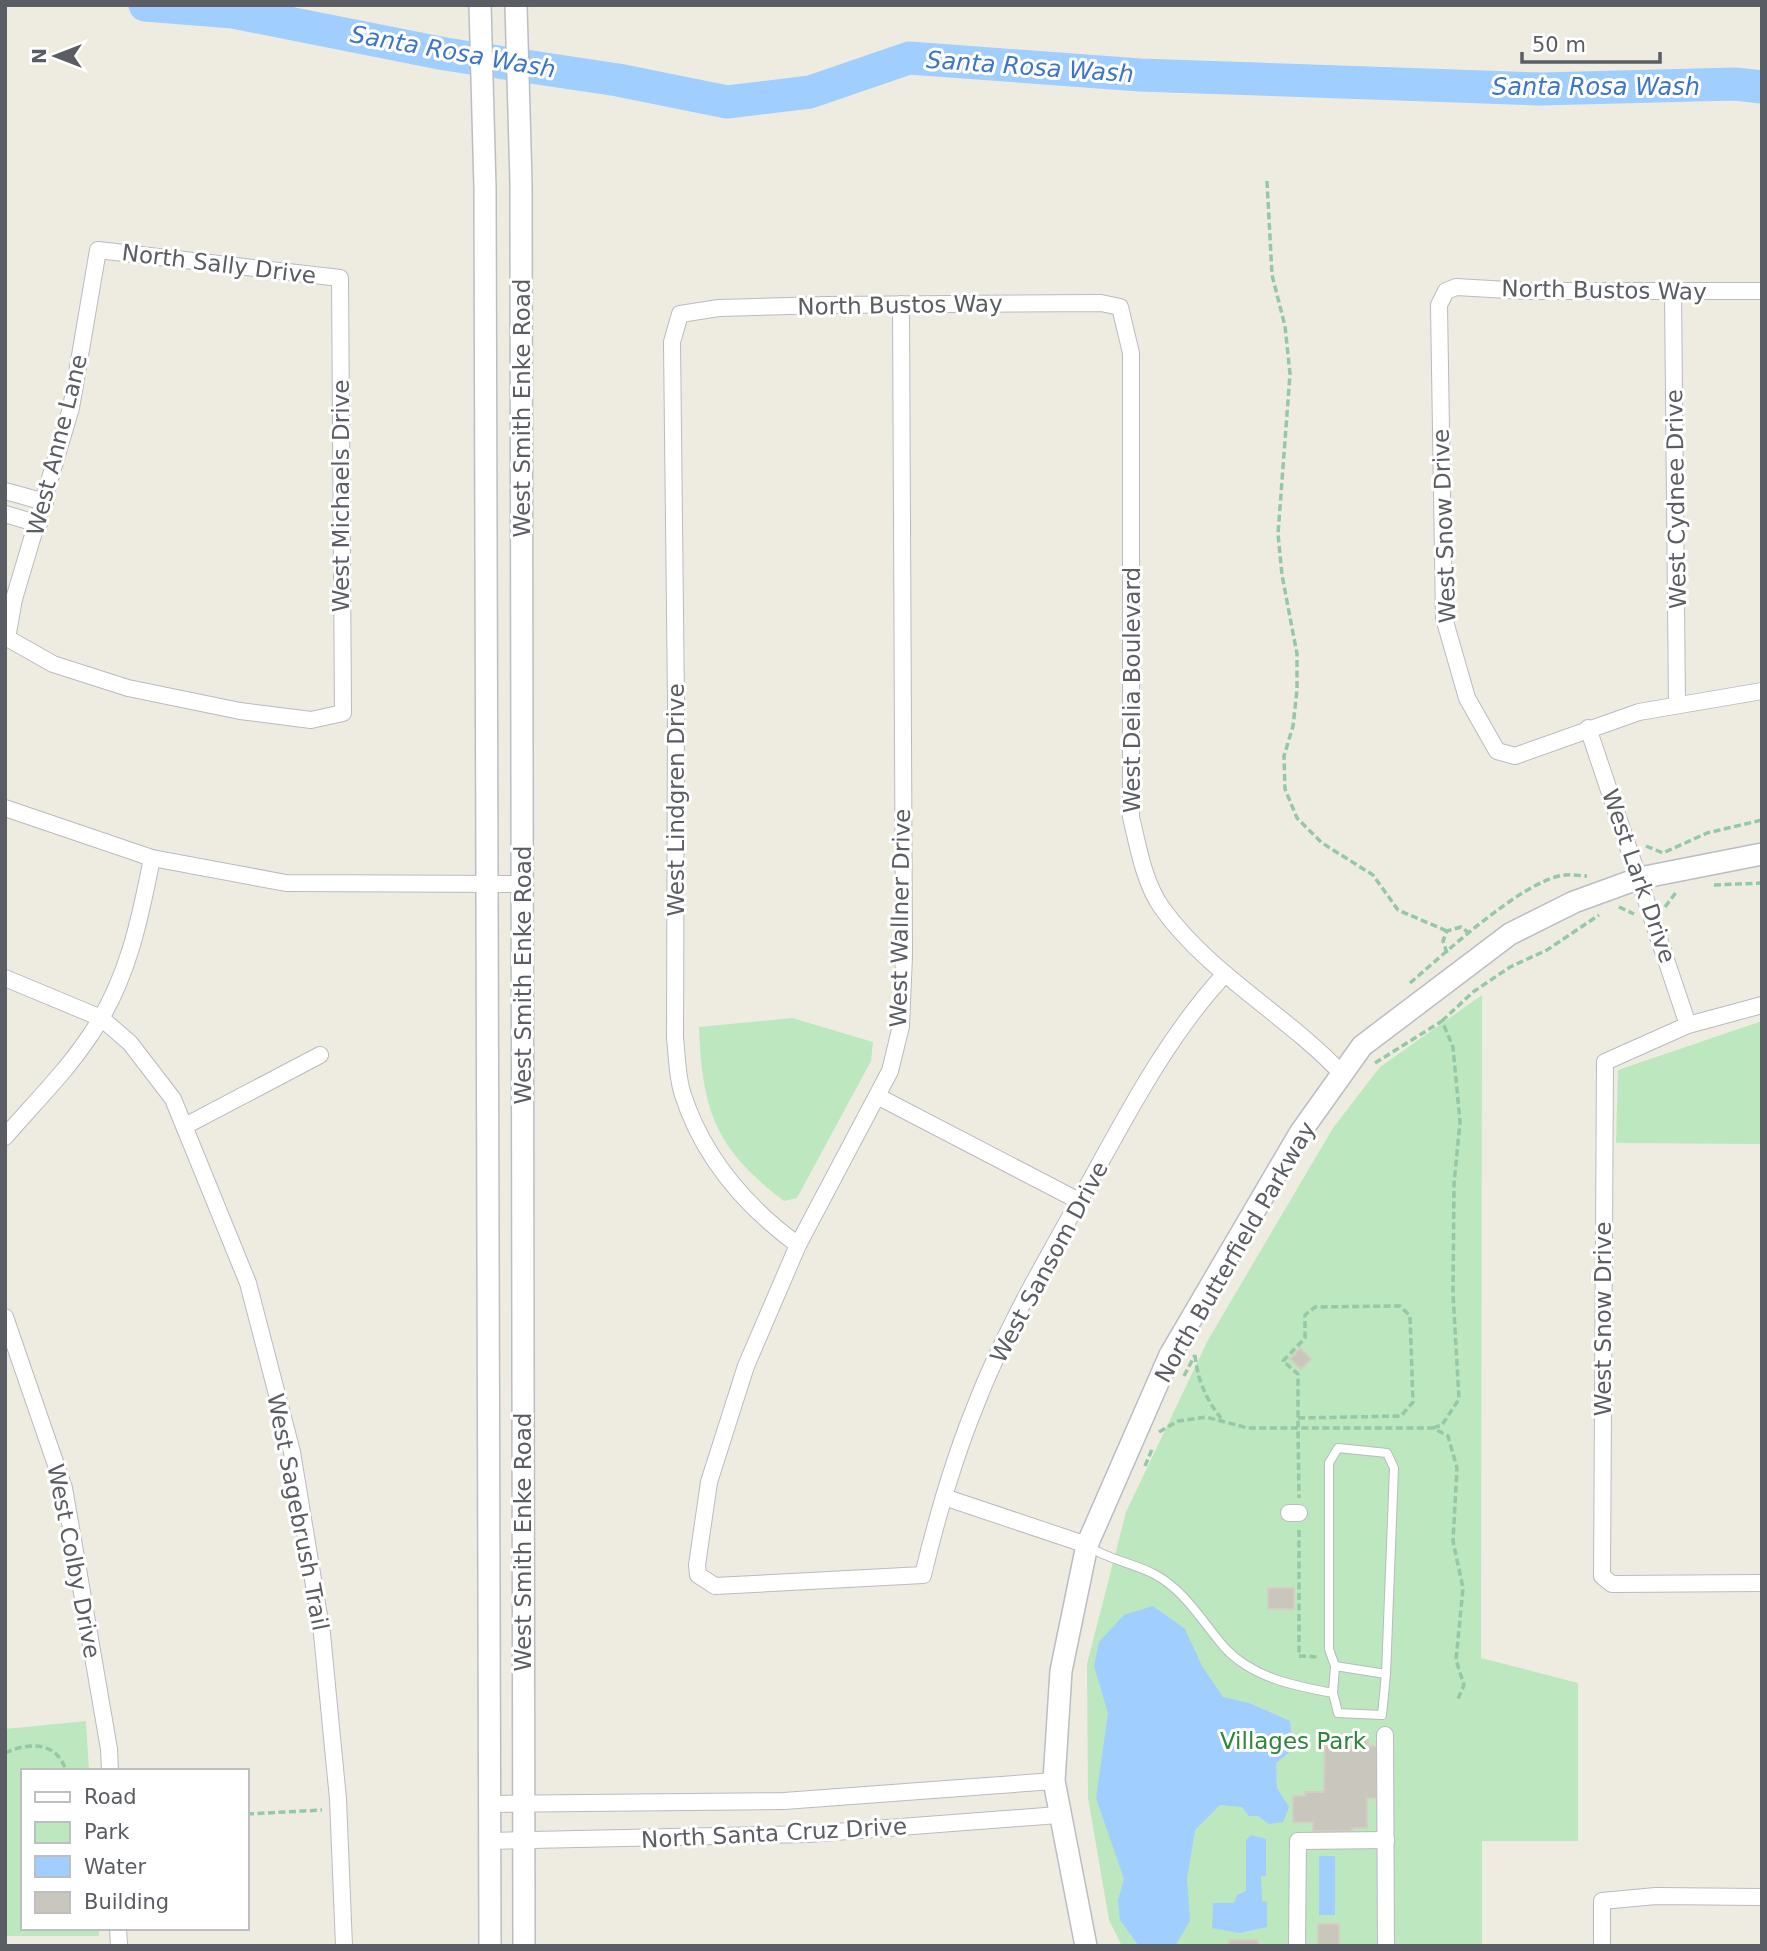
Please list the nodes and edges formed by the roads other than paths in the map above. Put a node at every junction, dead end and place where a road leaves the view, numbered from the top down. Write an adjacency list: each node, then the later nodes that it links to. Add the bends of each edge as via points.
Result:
1 (480, 5): 23 (street, West Smith Enke Road)
2 (516, 5): 24 (street, West Smith Enke Road, via 521,183)
3 (98, 250): 4 (street, North Sally Drive); 12 (street, West Anne Lane, via 71,408)
4 (340, 278): 15 (street, West Michaels Drive, via 343,713 311,720 128,688 53,664)
5 (1762, 291): 7 (street, North Bustos Way)
6 (1446, 292): 7 (street, North Bustos Way, via 1456,287); 18 (street, West Snow Drive, via 1439,305 1444,618 1467,698 1497,751 1515,757)
7 (1673, 293): 17 (street, West Cydnee Drive)
8 (901, 304): 9 (street, North Bustos Way, via 1101,303); 10 (street, North Bustos Way, via 719,308); 32 (street, West Wallner Drive, via 904,956 901,1026 890,1071)
9 (1120, 307): 25 (street, West Delia Boulevard, via 1131,354 1131,817 1161,907)
10 (680, 314): 36 (street, West Lindgren Drive, via 672,342 675,1038 682,1090 701,1137 728,1183)
11 (5, 491): 12 (street)
12 (45, 502): 14 (street, West Anne Lane)
13 (5, 514): 14 (street)
14 (39, 524): 15 (street, West Anne Lane, via 14,599)
15 (7, 638)
16 (1762, 691): 17 (street)
17 (1677, 705): 18 (street)
18 (1588, 728): 22 (street, West Lark Drive)
19 (5, 808): 21 (street)
20 (1762, 854): 22 (street, North Butterfield Parkway)
21 (152, 858): 23 (street, via 286,883); 28 (street, via 141,916 120,982)
22 (1640, 878): 29 (street, West Lark Drive); 31 (street, North Butterfield Parkway, via 1574,902 1510,934 1362,1046)
23 (488, 884): 24 (street); 49 (street, West Smith Enke Road)
24 (523, 884): 48 (street, West Smith Enke Road)
25 (1225, 974): 31 (street, West Delia Boulevard); 35 (street, West Sansom Drive, via 1179,1032 1132,1105)
26 (5, 978): 28 (street, West Sagebrush Trail)
27 (1762, 1005): 29 (street)
28 (101, 1018): 33 (street, West Sagebrush Trail, via 130,1043 173,1098); 34 (street)
29 (1688, 1025): 41 (street, West Snow Drive, via 1605,1062 1602,1576 1612,1584)
30 (320, 1055): 33 (street)
31 (1342, 1074): 39 (street, North Butterfield Parkway, via 1300,1133 1170,1355)
32 (877, 1096): 35 (street); 36 (street, West Wallner Drive)
33 (185, 1126): 55 (street, West Sagebrush Trail, via 248,1283 292,1452 322,1634 339,1809)
34 (5, 1137)
35 (1079, 1201): 38 (street, West Sansom Drive, via 1012,1325 981,1393)
36 (798, 1245): 40 (street, West Wallner Drive, via 746,1366 709,1482 698,1574 715,1586)
37 (5, 1317): 46 (street, West Colby Drive, via 64,1488)
38 (944, 1497): 39 (street); 40 (street, West Sansom Drive)
39 (1087, 1545): 44 (lane, via 1107,1558 1155,1574 1190,1603 1226,1648 1262,1675); 47 (street, North Butterfield Parkway, via 1061,1671)
40 (923, 1574)
41 (1762, 1583)
42 (1335, 1666): 43 (lane); 43 (lane, via 1329,1649 1329,1463 1338,1448 1387,1453 1394,1468); 44 (lane)
43 (1386, 1674): 44 (lane, via 1382,1716 1338,1713)
44 (1333, 1693)
45 (1385, 1735): 51 (street)
46 (110, 1769)
47 (1054, 1781): 48 (street, North Santa Cruz Drive, via 784,1801); 50 (street, North Butterfield Parkway)
48 (523, 1802): 49 (street, North Santa Cruz Drive); 53 (street, West Smith Enke Road)
49 (490, 1804): 52 (street, West Smith Enke Road)
50 (1058, 1815): 53 (street, North Santa Cruz Drive, via 809,1834); 58 (street, North Butterfield Parkway)
51 (1386, 1840): 59 (street, via 1298,1841); 60 (street)
52 (490, 1841): 53 (street, North Santa Cruz Drive); 56 (street, West Smith Enke Road)
53 (523, 1842): 57 (street, West Smith Enke Road)
54 (1762, 1897): 61 (street, via 1656,1896 1602,1901)
55 (344, 1946)
56 (490, 1946)
57 (524, 1946)
58 (1086, 1946)
59 (1297, 1946)
60 (1386, 1946)
61 (1602, 1946)

